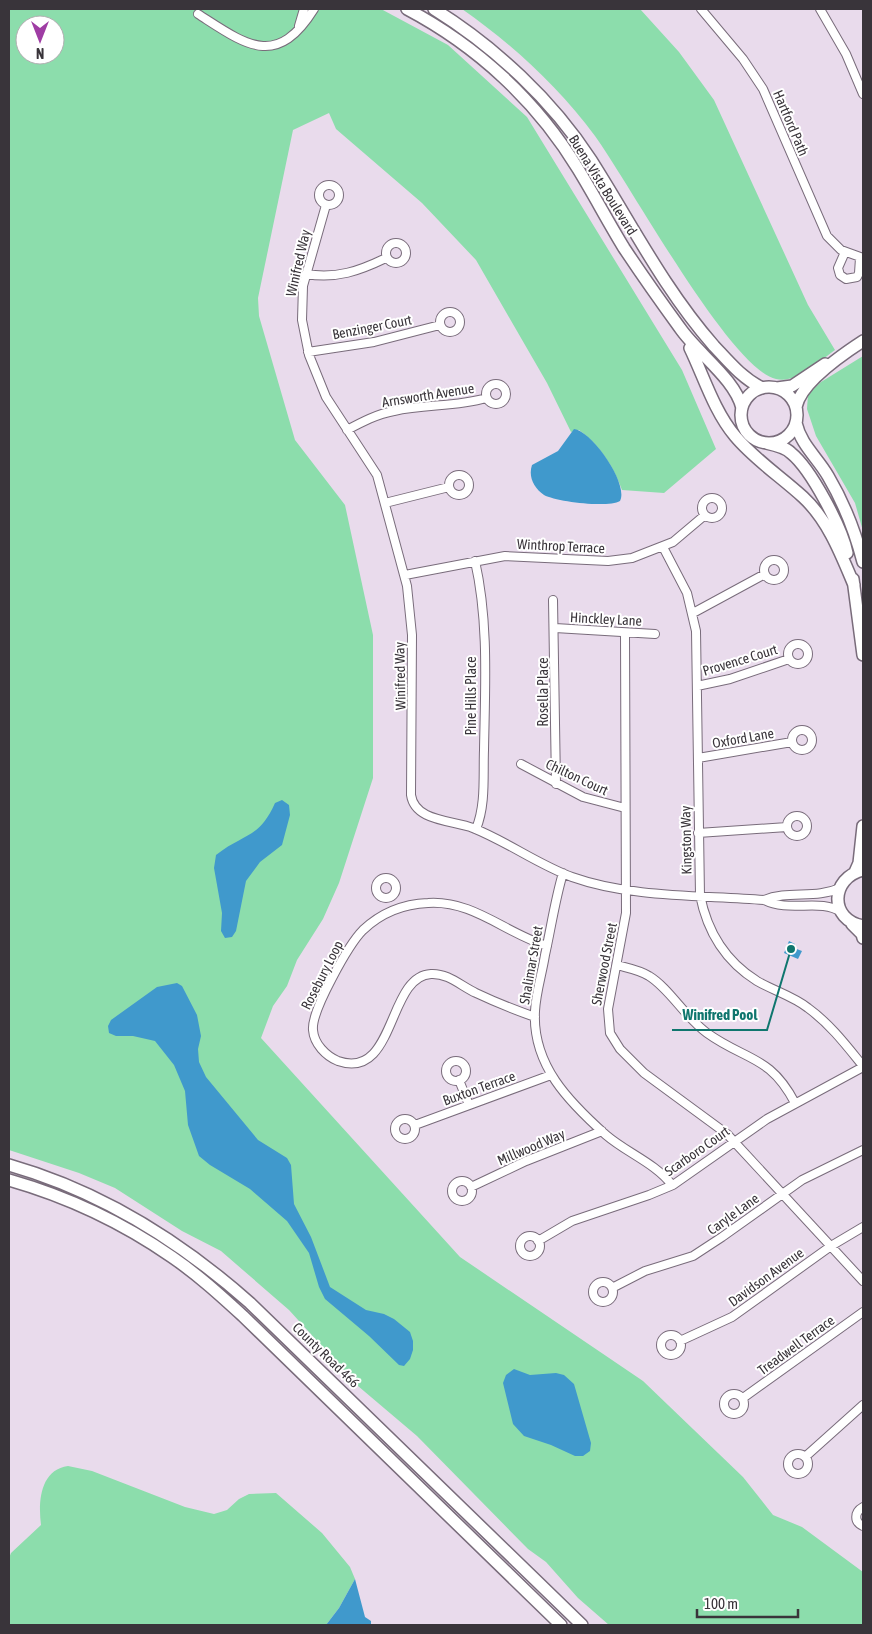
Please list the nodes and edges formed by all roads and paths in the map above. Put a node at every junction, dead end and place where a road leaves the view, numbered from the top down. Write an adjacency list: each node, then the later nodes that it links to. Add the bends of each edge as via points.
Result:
1 (304, 9): 8 (street)
2 (314, 9): 8 (street)
3 (406, 9): 16 (main road, Buena Vista Boulevard, via 437,25 474,52 506,78 543,119 578,168 624,247)
4 (434, 9): 20 (main road, Buena Vista Boulevard, via 504,61 548,105 590,159 691,320 734,368 749,382)
5 (701, 9): 11 (street, Hartford Path, via 758,81 822,228 832,244)
6 (820, 9): 9 (street, via 846,54)
7 (198, 14): 8 (street, via 239,40 260,47 277,45)
8 (298, 29)
9 (863, 94)
10 (326, 205): 14 (street, Winifred Way)
11 (845, 252): 13 (street, Hartford Path); 13 (street, Hartford Path, via 838,268 846,279 857,277)
12 (386, 258): 14 (street, via 346,275)
13 (862, 258)
14 (306, 274): 18 (street, Winifred Way, via 300,308)
15 (440, 325): 18 (street, Benzinger Court, via 374,342)
16 (682, 330): 23 (main road, Buena Vista Boulevard, via 732,385); 36 (main road, via 716,408 733,435 804,498 822,520 838,546)
17 (863, 340): 19 (main road)
18 (308, 352): 26 (street, Winifred Way, via 326,397)
19 (838, 358): 21 (main road, via 792,386); 24 (main road, via 801,394)
20 (762, 388): 21 (main road); 23 (main road, via 746,399)
21 (777, 388): 24 (main road, via 792,399)
22 (486, 398): 26 (street, Arnsworth Avenue, via 459,405 395,410)
23 (742, 408): 27 (main road, via 741,417 749,435)
24 (796, 408): 25 (main road)
25 (796, 423): 27 (main road, via 788,436); 33 (main road, via 804,444 841,498)
26 (347, 430): 29 (street, Winifred Way, via 377,475)
27 (766, 443): 36 (main road, via 778,445 791,453 807,471 846,547)
28 (449, 487): 29 (street)
29 (386, 503): 35 (street, Winifred Way)
30 (705, 515): 31 (street, Winthrop Terrace, via 684,535)
31 (663, 547): 32 (street, Winthrop Terrace, via 621,560 516,556); 38 (street, Kingston Way, via 680,576)
32 (475, 562): 35 (street, Winthrop Terrace); 52 (street, Pine Hills Place, via 482,601 484,712 483,799)
33 (863, 562)
34 (765, 574): 38 (street)
35 (405, 575): 52 (street, Winifred Way, via 412,635 412,801 427,816)
36 (854, 585): 42 (main road)
37 (553, 600): 39 (street, Rosella Place)
38 (693, 613): 44 (street, Kingston Way)
39 (555, 628): 40 (street, Hinckley Lane); 48 (street, Rosella Place)
40 (625, 633): 41 (street, Hinckley Lane); 49 (street, Sherwood Street)
41 (655, 634)
42 (863, 655)
43 (789, 658): 44 (street, Provence Court, via 730,679)
44 (697, 686): 46 (street, Kingston Way)
45 (792, 742): 46 (street, Oxford Lane)
46 (698, 758): 53 (street, Kingston Way)
47 (521, 764): 48 (street, Chilton Court)
48 (556, 784): 49 (street, Chilton Court, via 599,803)
49 (624, 808): 57 (street, Sherwood Street)
50 (863, 826): 54 (main road)
51 (787, 827): 53 (street)
52 (476, 830): 55 (street, Winifred Way)
53 (698, 833): 58 (street, Kingston Way)
54 (859, 871): 56 (main road, via 848,876)
55 (563, 873): 57 (street, Winifred Way, via 589,883); 66 (street, Shalimar Street)
56 (840, 888): 60 (street, via 827,893 777,894); 62 (main road, via 838,904)
57 (626, 890): 58 (street, Winifred Way); 67 (street, Sherwood Street, via 626,921)
58 (700, 894): 60 (street, Winifred Way); 69 (street, Kingston Way, via 704,914 714,936 736,964 757,981 796,999 820,1017)
59 (390, 897): 61 (street)
60 (764, 900): 62 (street, via 785,907 828,906)
61 (394, 909): 66 (street, Rosebury Loop, via 429,902 457,905); 68 (street, Rosebury Loop, via 373,922 354,940 316,1013 313,1025 315,1038 330,1056 351,1062 365,1060 372,1055 410,985 426,974 445,976)
62 (841, 912): 63 (main road)
63 (849, 921): 64 (main road); 65 (main road)
64 (863, 926)
65 (863, 938)
66 (547, 946): 68 (street, Shalimar Street)
67 (617, 965): 72 (street, via 650,976 682,1012 707,1033 768,1067 782,1080); 76 (street, Sherwood Street, via 607,1018 614,1041 644,1073 705,1116)
68 (535, 1017): 70 (street, Shalimar Street, via 539,1048)
69 (863, 1066): 72 (street, Scarboro Court, via 841,1081)
70 (551, 1074): 73 (street, Buxton Terrace); 75 (street, Shalimar Street, via 570,1100)
71 (460, 1080): 73 (street)
72 (795, 1103): 76 (street, Scarboro Court)
73 (469, 1105): 74 (street, Buxton Terrace)
74 (415, 1125)
75 (602, 1131): 80 (street, Shalimar Street, via 662,1174); 81 (street, Millwood Way)
76 (733, 1141): 80 (street, Scarboro Court); 82 (street, Sherwood Street)
77 (863, 1150): 82 (street, Caryle Lane, via 818,1171)
78 (9, 1165): 96 (main road, County Road 466, via 40,1174 100,1200 178,1244 219,1275)
79 (9, 1180): 95 (main road, via 35,1187 137,1235 209,1286)
80 (672, 1185): 84 (street, Scarboro Court, via 572,1221)
81 (471, 1187)
82 (782, 1194): 85 (street, Sherwood Street); 87 (street, Caryle Lane, via 693,1256 645,1271)
83 (863, 1227): 85 (street, Davidson Avenue)
84 (538, 1240)
85 (831, 1246): 86 (street, Sherwood Street); 89 (street, Davidson Avenue, via 732,1317)
86 (863, 1281)
87 (612, 1288)
88 (863, 1312): 90 (street, Treadwell Terrace)
89 (680, 1341)
90 (742, 1398)
91 (863, 1405): 92 (street)
92 (806, 1457)
93 (863, 1507): 94 (street, via 856,1516)
94 (863, 1526)
95 (561, 1625)
96 (582, 1625)

